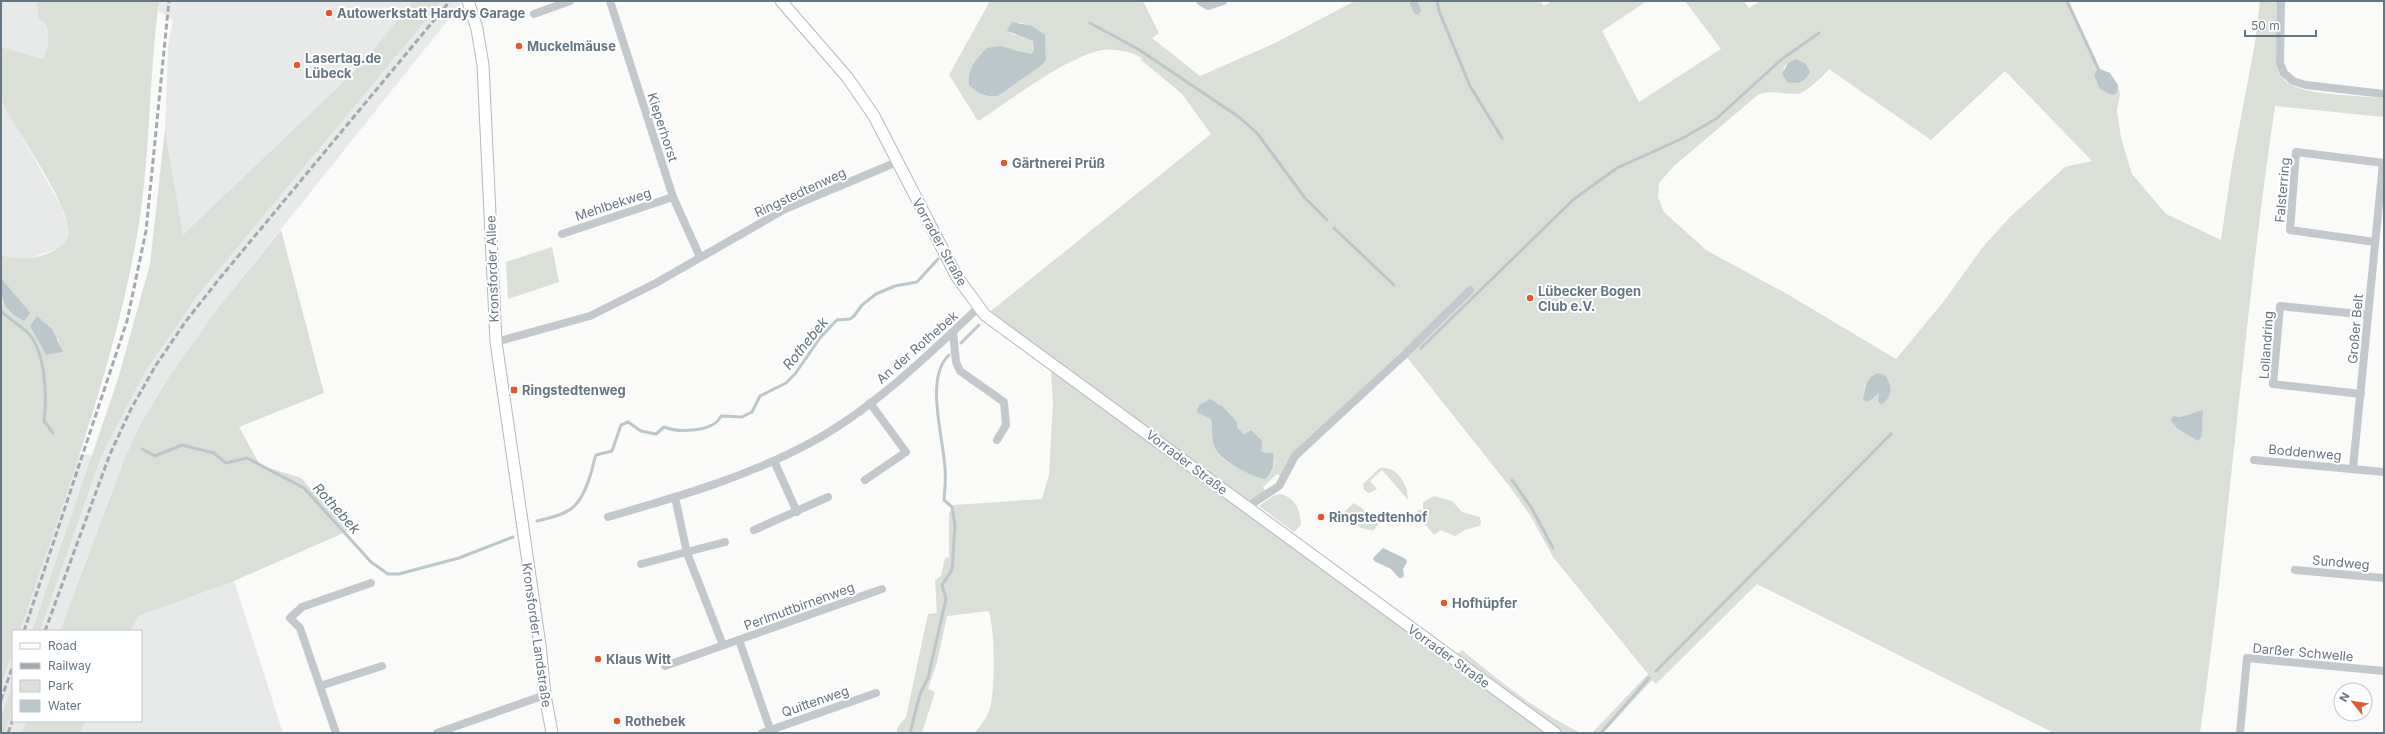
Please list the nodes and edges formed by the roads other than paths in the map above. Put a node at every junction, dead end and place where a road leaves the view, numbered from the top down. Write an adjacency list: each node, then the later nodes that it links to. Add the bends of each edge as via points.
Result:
1 (468, 1): 22 (street, Kronsforder Allee, via 477,29 483,65)
2 (570, 1): 10 (street)
3 (610, 1): 14 (street, Kieperhorst)
4 (781, 1): 12 (street, Vorrader Straße, via 847,76 874,116)
5 (1200, 1): 6 (street, via 1208,6)
6 (1223, 1)
7 (1413, 1): 9 (street)
8 (2281, 1): 11 (street, via 2280,63 2284,73 2292,81 2306,85)
9 (1417, 10)
10 (534, 14)
11 (2384, 94)
12 (897, 162): 17 (street, Ringstedtenweg, via 785,210); 19 (street, Vorrader Straße, via 956,277)
13 (2383, 163): 16 (street, Großer Belt); 16 (street, Falsterring, via 2296,152 2290,230)
14 (673, 197): 15 (street, Mehlbekweg); 17 (street, Kieperhorst)
15 (562, 234)
16 (2375, 242): 20 (street, Großer Belt)
17 (700, 257): 22 (street, Ringstedtenweg, via 590,316)
18 (1470, 290): 33 (street, via 1295,456 1280,486)
19 (978, 308): 21 (street, An der Rothebek); 33 (street, Vorrader Straße)
20 (2368, 315): 23 (street, Großer Belt); 23 (street, Lollandring, via 2280,306 2273,384)
21 (953, 332): 24 (street, An der Rothebek); 25 (street, via 956,362 960,371 1004,402 1006,425)
22 (496, 342): 37 (street, Kronsforder Allee)
23 (2361, 394): 28 (street, Großer Belt)
24 (870, 404): 27 (street, An der Rothebek, via 812,442); 30 (street, via 906,452)
25 (997, 440)
26 (2254, 460): 28 (street, Boddenweg)
27 (774, 461): 31 (street, An der Rothebek, via 723,482); 34 (street)
28 (2353, 468): 29 (street)
29 (2384, 472)
30 (865, 480)
31 (675, 497): 35 (street, An der Rothebek); 39 (street)
32 (828, 497): 34 (street)
33 (1247, 507): 58 (street, Vorrader Straße)
34 (797, 512): 36 (street)
35 (608, 517)
36 (754, 530)
37 (524, 537): 52 (street, Kronsforder Landstraße, via 540,645)
38 (725, 542): 39 (street)
39 (687, 553): 40 (street); 46 (street)
40 (641, 564)
41 (2295, 570): 42 (street, Sundweg)
42 (2384, 578)
43 (371, 583): 50 (street, via 302,608 290,618 300,628)
44 (882, 589): 45 (street, Perlmuttbirnenweg)
45 (739, 640): 46 (street, Perlmuttbirnenweg); 53 (street)
46 (723, 645): 48 (street, Perlmuttbirnenweg)
47 (382, 666): 50 (street)
48 (665, 666)
49 (2384, 671): 59 (street, Darßer Schwelle, via 2247,658)
50 (320, 686): 54 (street)
51 (876, 693): 53 (street, Quittenweg)
52 (544, 695): 55 (street); 56 (street, Kronsforder Landstraße)
53 (770, 729): 57 (street, Quittenweg)
54 (336, 733)
55 (437, 733)
56 (552, 733)
57 (762, 733)
58 (1555, 733)
59 (2240, 733)

